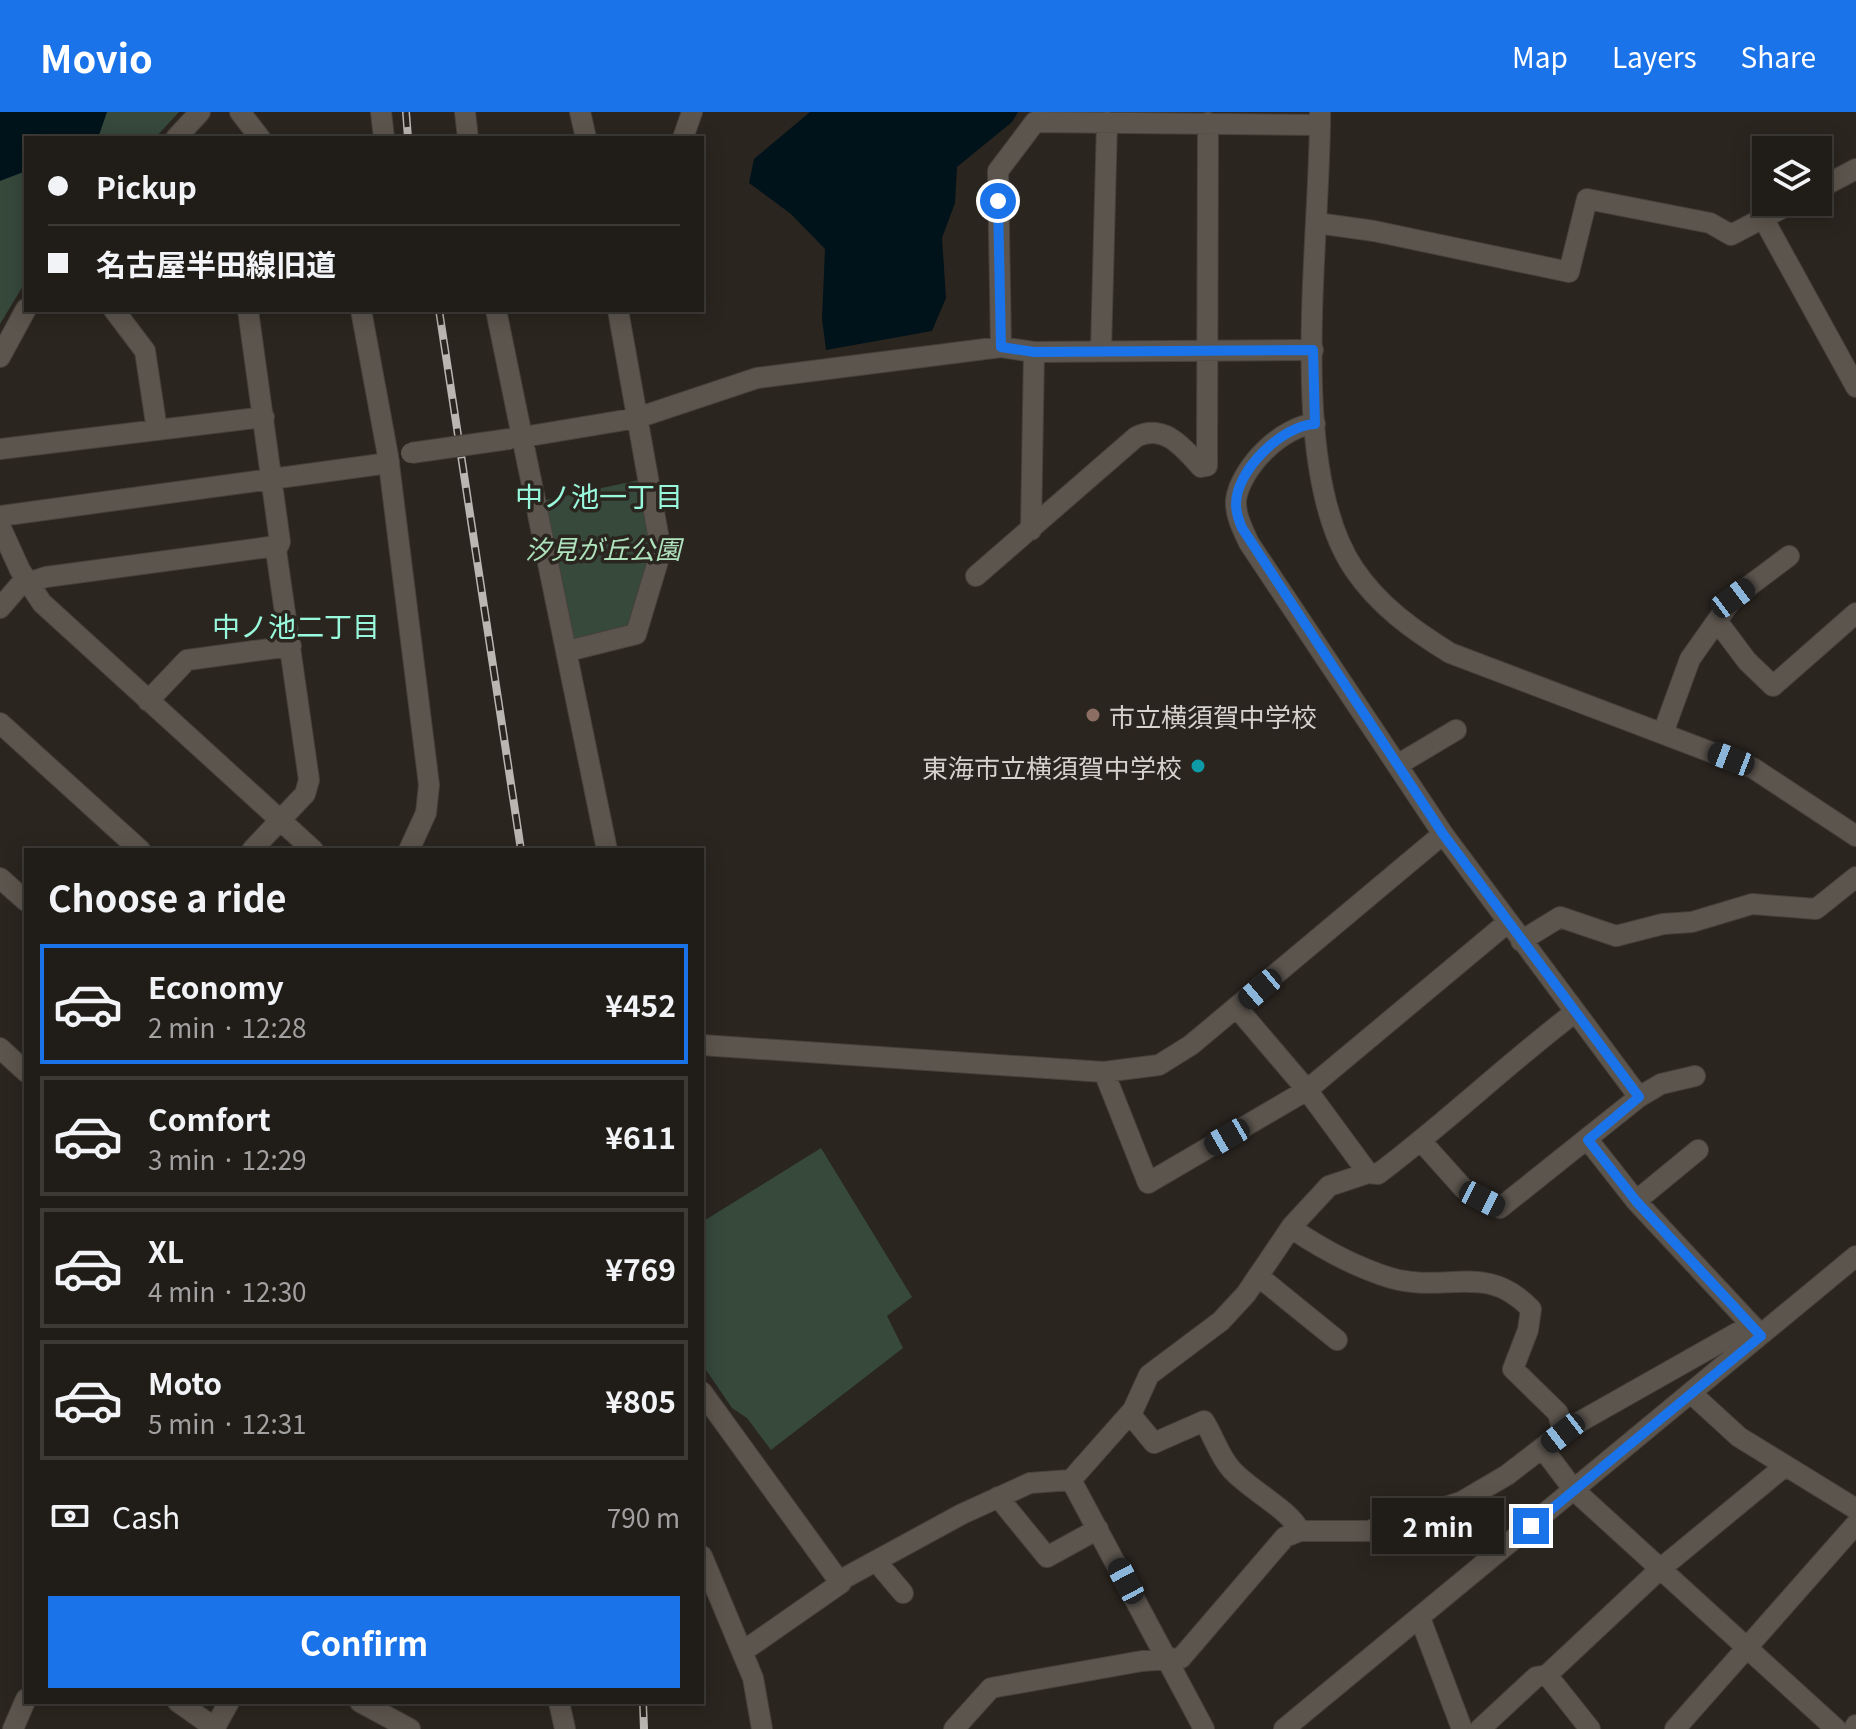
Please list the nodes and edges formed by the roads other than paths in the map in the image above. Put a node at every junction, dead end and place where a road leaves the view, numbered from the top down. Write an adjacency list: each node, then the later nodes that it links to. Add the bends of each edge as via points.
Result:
1 (200, 112): 10 (street)
2 (240, 112): 11 (street)
3 (381, 112): 12 (street)
4 (465, 112): 13 (street)
5 (580, 112): 14 (street)
6 (692, 112): 15 (street)
7 (1099, 118): 9 (street); 27 (street, via 1035,122 998,171); 29 (street)
8 (1320, 119): 9 (street); 20 (street)
9 (1208, 123): 30 (street)
10 (178, 136)
11 (258, 136)
12 (384, 136)
13 (468, 136)
14 (586, 136)
15 (684, 136)
16 (1856, 169): 17 (street)
17 (1832, 182)
18 (1767, 216): 19 (street)
19 (1763, 218): 20 (street, via 1731,235 1710,223 1587,199 1569,272); 33 (street)
20 (1317, 223): 28 (street)
21 (24, 312): 32 (street)
22 (116, 312): 37 (street, via 145,351)
23 (248, 312): 34 (street)
24 (361, 312): 40 (street)
25 (496, 312): 38 (street)
26 (618, 312): 35 (street)
27 (1001, 347): 31 (street); 35 (street, via 757,378)
28 (1313, 350): 30 (street); 36 (street)
29 (1101, 351): 30 (street); 31 (street)
30 (1207, 351): 44 (street, via 1207,466 1201,467 1165,435 1144,433)
31 (1034, 352): 44 (street)
32 (0, 357)
33 (1856, 387)
34 (264, 417): 37 (street); 41 (street)
35 (637, 418): 38 (street); 53 (street, via 661,551 636,634)
36 (1315, 424): 57 (street, via 1320,479 1337,537 1379,600 1450,653); 58 (street, via 1302,424 1283,436 1249,468 1238,492 1238,517 1249,543)
37 (157, 430): 39 (street)
38 (517, 438): 40 (street, bridge); 53 (street)
39 (0, 449)
40 (388, 460): 41 (street); 65 (street, via 429,785 426,813)
41 (273, 480): 42 (street); 45 (street, via 280,542)
42 (0, 516)
43 (0, 526): 48 (street)
44 (1031, 530): 47 (street)
45 (276, 550): 48 (street); 52 (street)
46 (1789, 556): 51 (street, via 1733,598)
47 (976, 576)
48 (29, 583): 49 (street, via 19,586); 54 (street, via 69,630)
49 (0, 608)
50 (1856, 613): 51 (street, via 1773,686)
51 (1717, 621): 57 (street, via 1690,659)
52 (291, 646): 54 (street, via 187,660); 59 (street, via 309,787)
53 (568, 651): 66 (street)
54 (148, 701): 59 (street)
55 (0, 723): 62 (street)
56 (1456, 730): 58 (street)
57 (1663, 733): 61 (street, via 1753,768)
58 (1399, 764): 60 (street)
59 (279, 820): 63 (street); 64 (street)
60 (1443, 834): 70 (street); 72 (street)
61 (1856, 836)
62 (138, 848)
63 (254, 848)
64 (311, 848)
65 (410, 848)
66 (607, 848)
67 (1856, 877): 71 (street, via 1816,909 1752,904 1616,936 1560,917)
68 (0, 878): 69 (street)
69 (24, 899)
70 (1507, 923): 71 (street); 79 (street)
71 (1521, 941): 73 (street)
72 (1238, 1009): 77 (street, via 1159,1065); 79 (street)
73 (1574, 1013): 80 (street); 82 (street, via 1508,1063)
74 (704, 1045): 77 (street)
75 (0, 1048): 76 (street)
76 (24, 1070)
77 (1104, 1072): 79 (street, via 1148,1183)
78 (1695, 1076): 80 (street, via 1661,1084)
79 (1307, 1090): 84 (street)
80 (1639, 1097): 81 (street)
81 (1588, 1140): 82 (street, via 1500,1208 1464,1189); 85 (street)
82 (1421, 1141): 84 (street, via 1378,1174)
83 (1698, 1150): 85 (street)
84 (1368, 1173): 86 (street, via 1329,1186)
85 (1636, 1201): 89 (street)
86 (1291, 1228): 88 (street); 94 (street, via 1331,1254 1393,1279 1485,1281 1520,1297 1531,1309 1513,1369 1558,1413)
87 (1856, 1256): 89 (street)
88 (1258, 1276): 90 (street); 93 (street, via 1221,1321 1149,1375)
89 (1756, 1331): 91 (street); 94 (street)
90 (1337, 1340)
91 (1692, 1394): 96 (street, via 1739,1437); 98 (street)
92 (705, 1401): 105 (street, via 839,1581)
93 (1130, 1414): 97 (street); 103 (street, via 1154,1443 1204,1421 1233,1472 1266,1502 1293,1517)
94 (1563, 1433): 95 (street)
95 (1543, 1449): 98 (street); 103 (street, via 1461,1502 1368,1531)
96 (1785, 1466): 100 (street); 106 (street)
97 (1071, 1480): 99 (street, via 1030,1483); 102 (street)
98 (1574, 1490): 106 (street); 109 (street)
99 (998, 1497): 102 (street, via 1047,1557); 105 (street)
100 (1856, 1509)
101 (1856, 1524): 110 (street)
102 (1098, 1529): 112 (street)
103 (1300, 1531): 112 (street, via 1285,1537 1181,1658)
104 (704, 1561): 111 (street)
105 (876, 1561): 108 (street)
106 (1659, 1570): 110 (street); 113 (street)
107 (841, 1583): 111 (street)
108 (903, 1593)
109 (1420, 1618): 126 (street); 127 (street)
110 (1748, 1649): 130 (street); 131 (street)
111 (742, 1652): 123 (street, via 753,1678)
112 (1168, 1658): 124 (street, via 991,1688); 125 (street)
113 (1547, 1675): 128 (street, via 1536,1677); 129 (street)
114 (24, 1704): 120 (street)
115 (181, 1704): 119 (street)
116 (228, 1704): 119 (street)
117 (364, 1704): 121 (street)
118 (559, 1704): 122 (street)
119 (214, 1728)
120 (13, 1729)
121 (410, 1729)
122 (565, 1729)
123 (762, 1729)
124 (954, 1729)
125 (1204, 1729)
126 (1284, 1729)
127 (1462, 1729)
128 (1480, 1729)
129 (1590, 1729)
130 (1675, 1729)
131 (1836, 1729)

